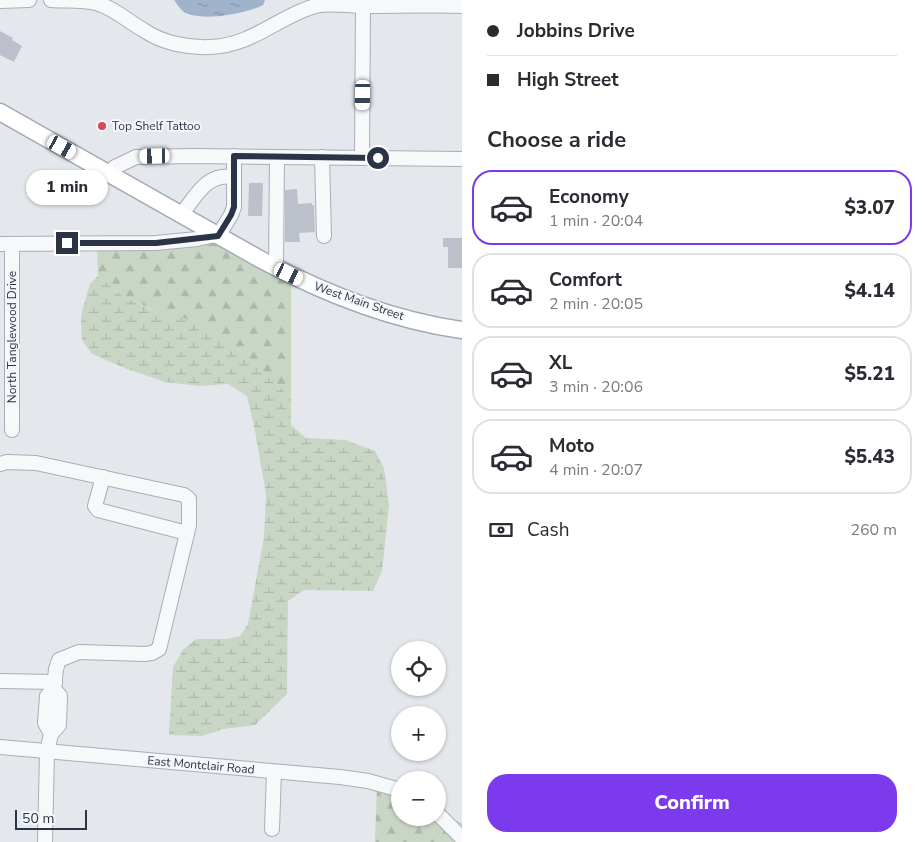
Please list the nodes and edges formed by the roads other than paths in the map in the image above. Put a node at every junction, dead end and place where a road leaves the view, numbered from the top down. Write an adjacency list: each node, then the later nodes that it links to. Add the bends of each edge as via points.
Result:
1 (29, 0): 3 (street)
2 (51, 0): 4 (street, via 97,3 161,39 202,47 238,43 323,4)
3 (0, 1)
4 (363, 6): 5 (street); 10 (street)
5 (462, 6)
6 (0, 112): 12 (main road, West Main Street)
7 (234, 156): 8 (street); 12 (street, via 136,157 114,167); 13 (street)
8 (277, 157): 9 (street); 18 (street)
9 (322, 157): 10 (street); 16 (street)
10 (362, 158): 11 (street)
11 (462, 159)
12 (109, 173): 14 (main road, West Main Street)
13 (234, 177): 14 (street, via 224,176 209,181); 15 (street, via 234,207)
14 (181, 215): 15 (main road, West Main Street)
15 (217, 235): 17 (street, via 156,243); 18 (main road, West Main Street)
16 (324, 236)
17 (6, 244): 20 (street, North Tanglewood Drive)
18 (276, 268): 19 (main road, West Main Street, via 333,295 393,314)
19 (462, 330)
20 (12, 430)
21 (0, 464): 22 (street, via 36,463)
22 (103, 477): 23 (street, via 184,494 189,499 190,510); 23 (street, via 95,506 98,510)
23 (187, 533): 25 (street, via 159,649 145,654 79,652 59,660)
24 (0, 681): 25 (street)
25 (54, 685): 27 (street, via 60,696 59,725 50,734)
26 (0, 747): 27 (street, East Montclair Road)
27 (47, 752): 28 (street, East Montclair Road); 33 (street)
28 (274, 772): 29 (street, East Montclair Road, via 368,780); 31 (street)
29 (391, 787)
30 (446, 822): 32 (street)
31 (272, 829)
32 (462, 838)
33 (46, 842)

